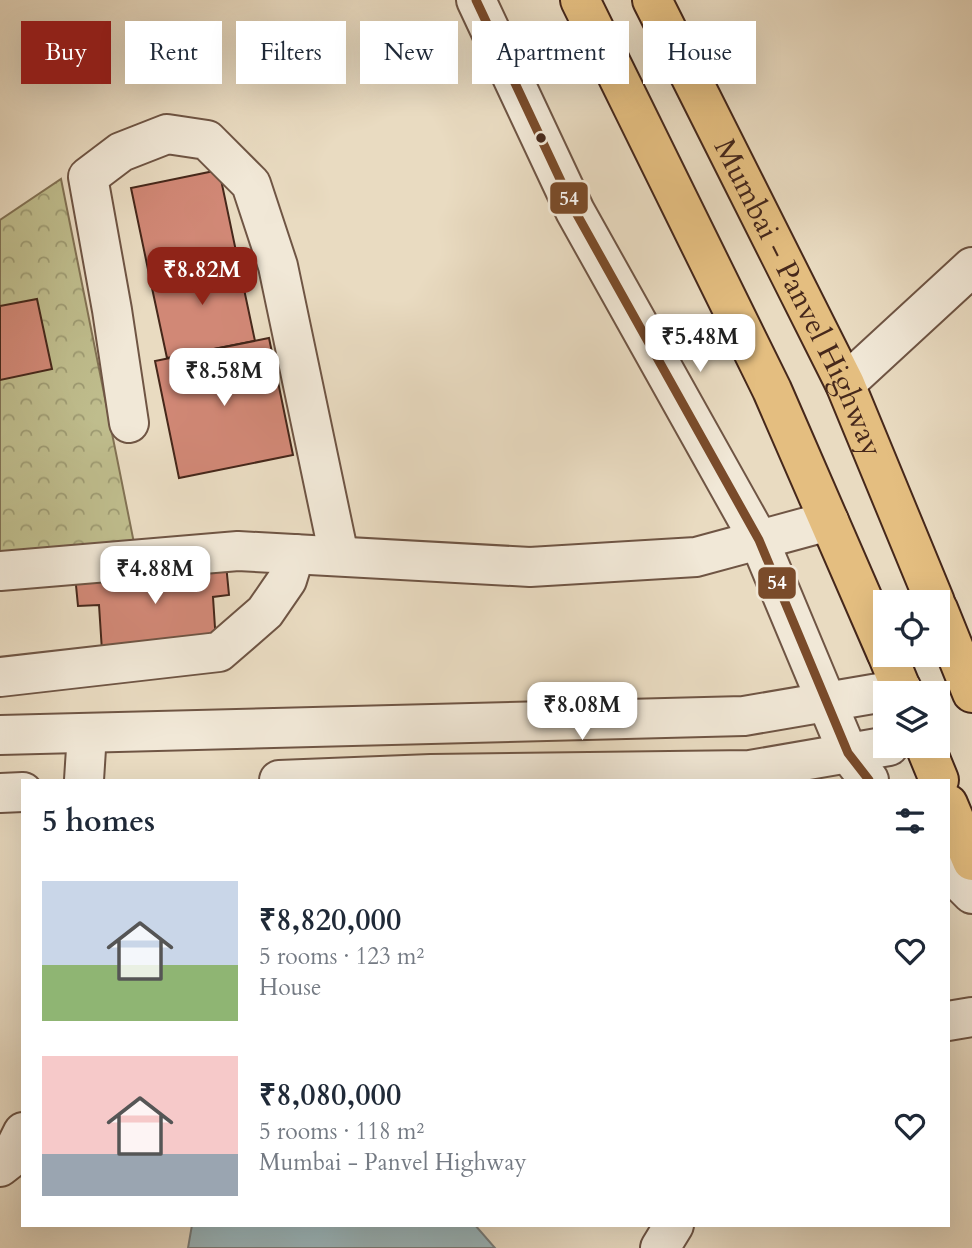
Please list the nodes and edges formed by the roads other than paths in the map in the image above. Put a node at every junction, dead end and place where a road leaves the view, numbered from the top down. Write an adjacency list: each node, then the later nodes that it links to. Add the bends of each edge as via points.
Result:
1 (476, 0): 8 (street, via 575,211)
2 (580, 0): 7 (highway, via 772,390)
3 (652, 0): 5 (highway, Mumbai - Panvel Highway)
4 (972, 267): 5 (street)
5 (845, 384): 12 (highway, Mumbai - Panvel Highway)
6 (129, 423): 10 (street, via 88,177 121,152 167,134 207,140 251,184 278,266)
7 (829, 521): 8 (street); 13 (highway)
8 (759, 540): 10 (street, via 696,557 530,566); 18 (street)
9 (295, 554): 10 (street); 11 (street, via 238,551); 15 (street, via 287,580 265,612 219,652)
10 (339, 556)
11 (0, 572)
12 (930, 590)
13 (873, 623)
14 (950, 639): 16 (highway)
15 (0, 677)
16 (972, 693)
17 (873, 695): 18 (street)
18 (828, 702): 19 (street, via 744,716); 23 (street)
19 (87, 733): 20 (street); 24 (street)
20 (0, 735)
21 (873, 757): 23 (street)
22 (930, 758): 26 (highway)
23 (858, 767): 25 (street)
24 (84, 779)
25 (304, 779)
26 (939, 779)
27 (21, 792): 28 (street)
28 (0, 793)
29 (950, 809): 30 (highway)
30 (972, 862)
31 (950, 872): 32 (street)
32 (972, 894)
33 (972, 1017): 34 (street)
34 (950, 1021)
35 (21, 1136): 36 (street, via 9,1160)
36 (0, 1167)
37 (673, 1227): 38 (street)
38 (660, 1248)

